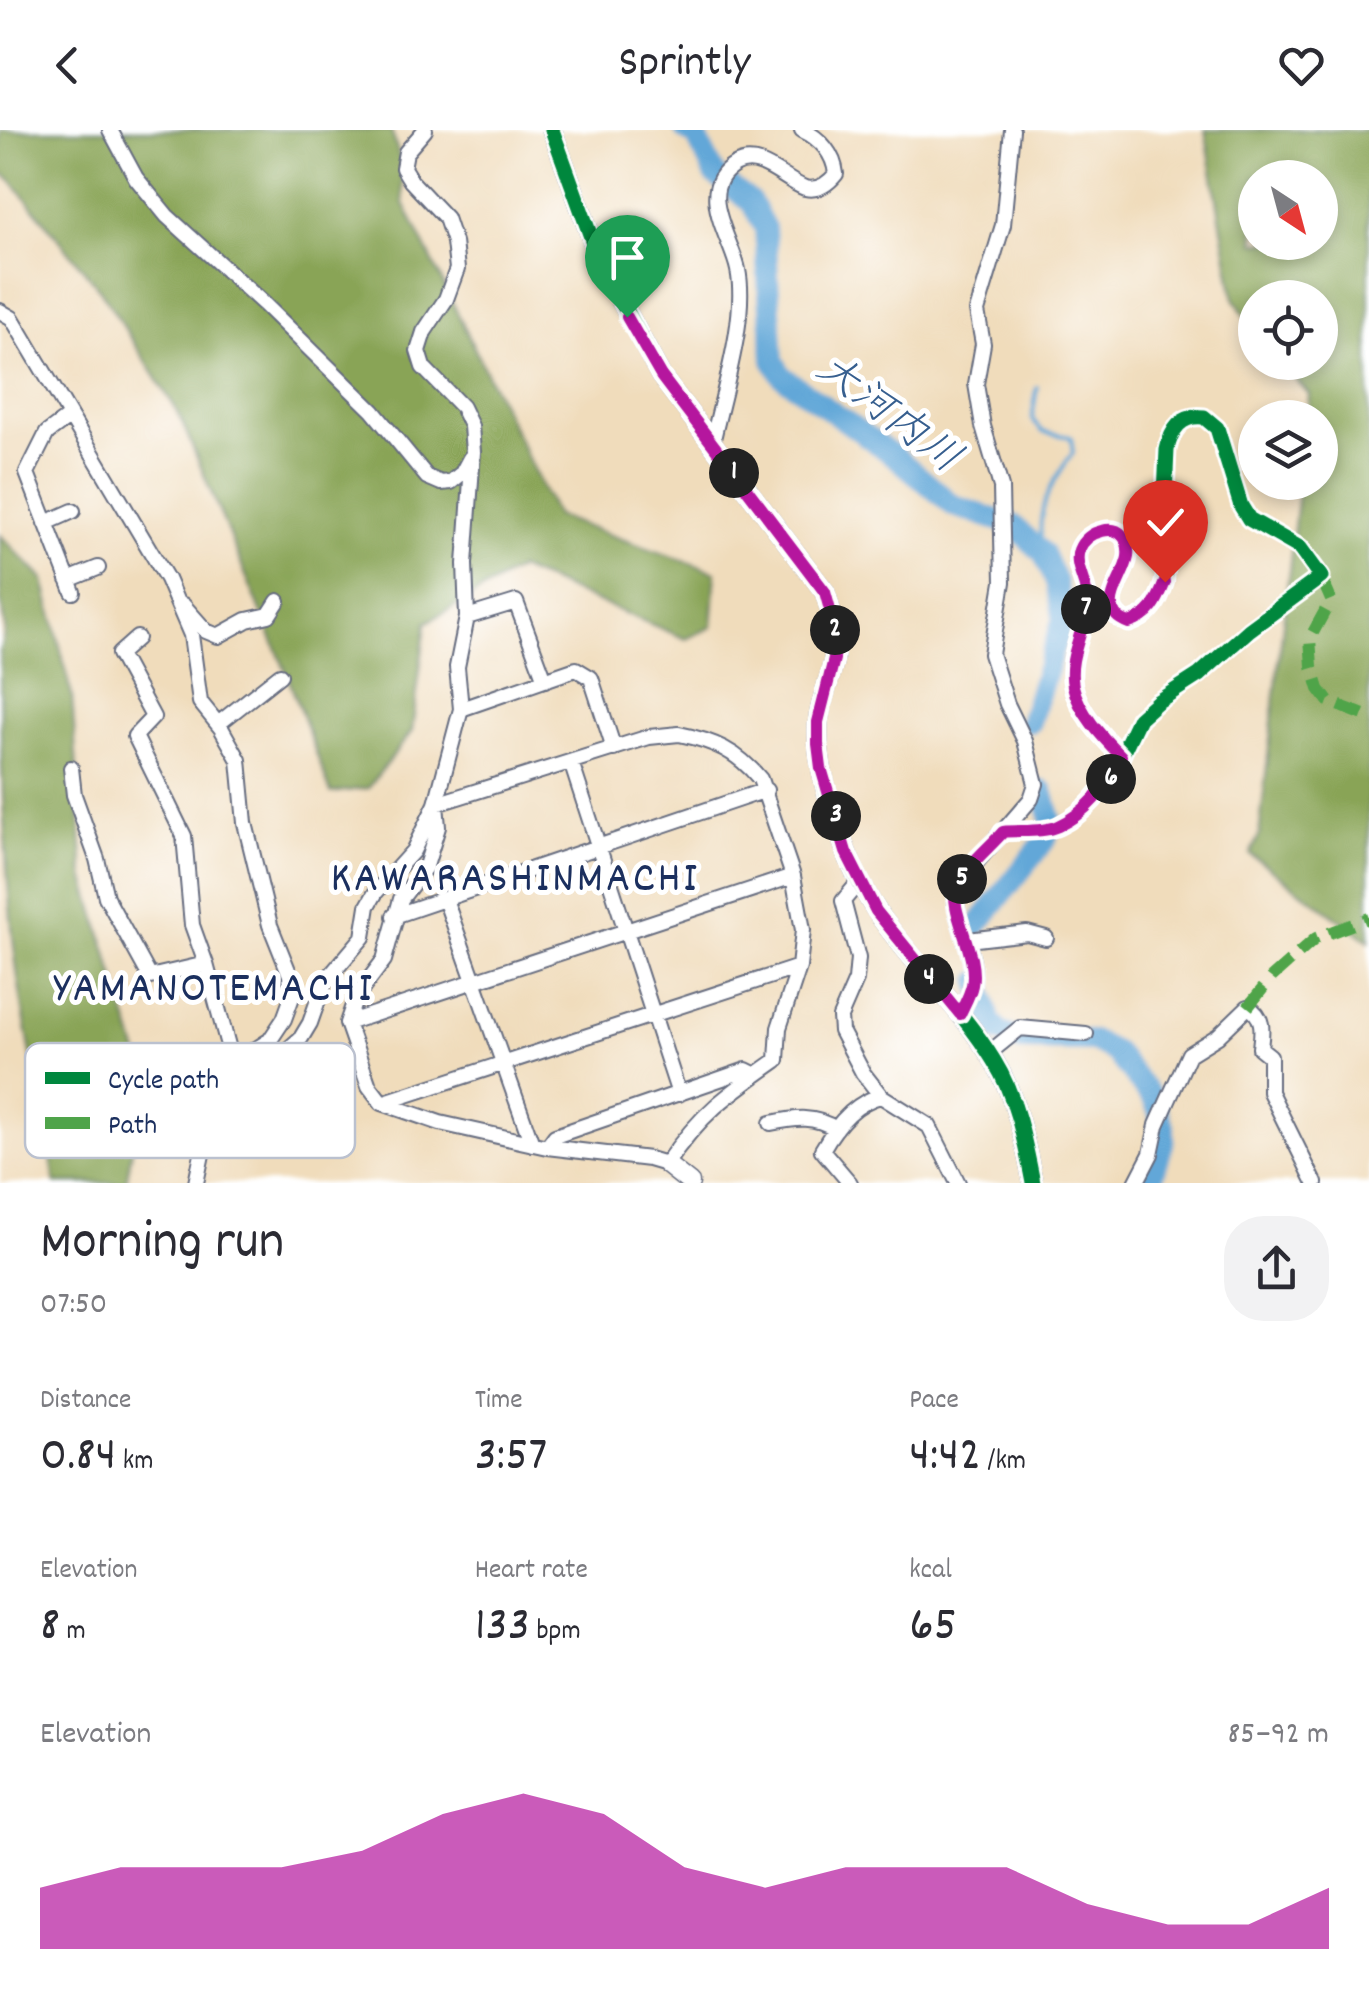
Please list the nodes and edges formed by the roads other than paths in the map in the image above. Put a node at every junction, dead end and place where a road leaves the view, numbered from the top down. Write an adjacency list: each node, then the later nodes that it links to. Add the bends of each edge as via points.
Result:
1 (110, 130): 9 (street, via 167,216 373,411 427,477 451,482)
2 (424, 130): 9 (street, via 406,152 404,168 446,218 457,269 418,351 423,367 462,408)
3 (552, 130): 8 (street, via 627,317)
4 (802, 130): 8 (street, via 820,140 834,162 836,174 820,187 798,186 766,165 745,161 721,183 716,210 738,269 741,306)
5 (1012, 130): 27 (street, via 1003,225 977,311 983,344 976,384 999,474 1002,523 1003,582 990,654 1036,784)
6 (0, 311): 7 (street, via 12,318)
7 (70, 416): 11 (street, via 48,433 27,473); 13 (street)
8 (712, 444): 30 (street, via 825,592 835,628 818,722 821,768)
9 (474, 452): 15 (street)
10 (73, 510): 11 (street)
11 (46, 523): 12 (street, via 71,586)
12 (98, 568)
13 (173, 593): 14 (street, via 218,636 270,615); 20 (street, via 191,635 200,702)
14 (278, 600)
15 (468, 617): 18 (street, via 516,602); 19 (street, via 458,667)
16 (137, 638): 36 (street, via 120,654 153,717 135,736 184,836 192,925)
17 (280, 674): 20 (street)
18 (544, 680): 19 (street); 21 (street, via 576,669 592,678)
19 (461, 709): 26 (street)
20 (218, 724): 44 (street, via 239,760 245,822 270,925 290,975 292,997)
21 (614, 749): 23 (street); 25 (street, via 649,737 702,739 737,756)
22 (1121, 756): 22 (street, via 1074,690 1071,669 1087,605 1080,547 1097,532 1122,532 1128,558 1112,596 1114,614 1129,623 1148,614 1165,582 1170,434 1187,418 1204,417 1216,428 1250,520 1300,548 1321,577 1157,702 1140,718); 27 (street, via 1088,806 1050,828)
23 (571, 762): 26 (street); 28 (street)
24 (72, 768): 36 (street, via 102,887 150,977)
25 (766, 790): 28 (street); 29 (street)
26 (436, 804): 32 (street, via 434,846); 45 (street, via 414,851 376,892 364,937 324,983)
27 (1003, 832): 35 (street, via 955,892)
28 (598, 847): 31 (street); 33 (street)
29 (793, 876): 33 (street); 37 (street, via 803,930)
30 (860, 882): 40 (street); 52 (street, via 843,901 858,958 840,1017 863,1073)
31 (446, 899): 32 (street); 38 (street)
32 (394, 916): 41 (street, via 384,960 356,997)
33 (626, 931): 38 (street); 39 (street)
34 (1046, 938): 35 (street, via 1027,933)
35 (968, 940): 40 (street, via 972,986)
36 (206, 964): 43 (street)
37 (799, 967): 39 (street); 50 (street, via 779,1028 778,1060)
38 (474, 982): 41 (street); 49 (street)
39 (653, 1014): 49 (street); 51 (street)
40 (960, 1014): 48 (street)
41 (347, 1023): 46 (street)
42 (1086, 1034): 48 (street, via 1020,1028)
43 (227, 1043)
44 (265, 1043)
45 (295, 1043)
46 (354, 1043)
47 (355, 1045): 53 (street)
48 (996, 1047): 63 (street)
49 (504, 1063): 53 (street); 56 (street)
50 (756, 1075): 51 (street, via 746,1070); 58 (street, via 718,1102)
51 (679, 1094): 56 (street)
52 (881, 1096): 55 (street, via 861,1103); 62 (street, via 928,1126)
53 (382, 1102): 56 (street, via 440,1124)
54 (771, 1123): 55 (street, via 802,1116)
55 (836, 1129): 61 (street, via 822,1150)
56 (539, 1145): 58 (street)
57 (201, 1158): 59 (street)
58 (666, 1164): 60 (street)
59 (196, 1183)
60 (690, 1183)
61 (850, 1183)
62 (958, 1183)
63 (1034, 1183)
64 (1136, 1183): 65 (street, via 1188,1054 1248,1007 1263,1025 1260,1048 1270,1056 1270,1092)
65 (1315, 1183)

